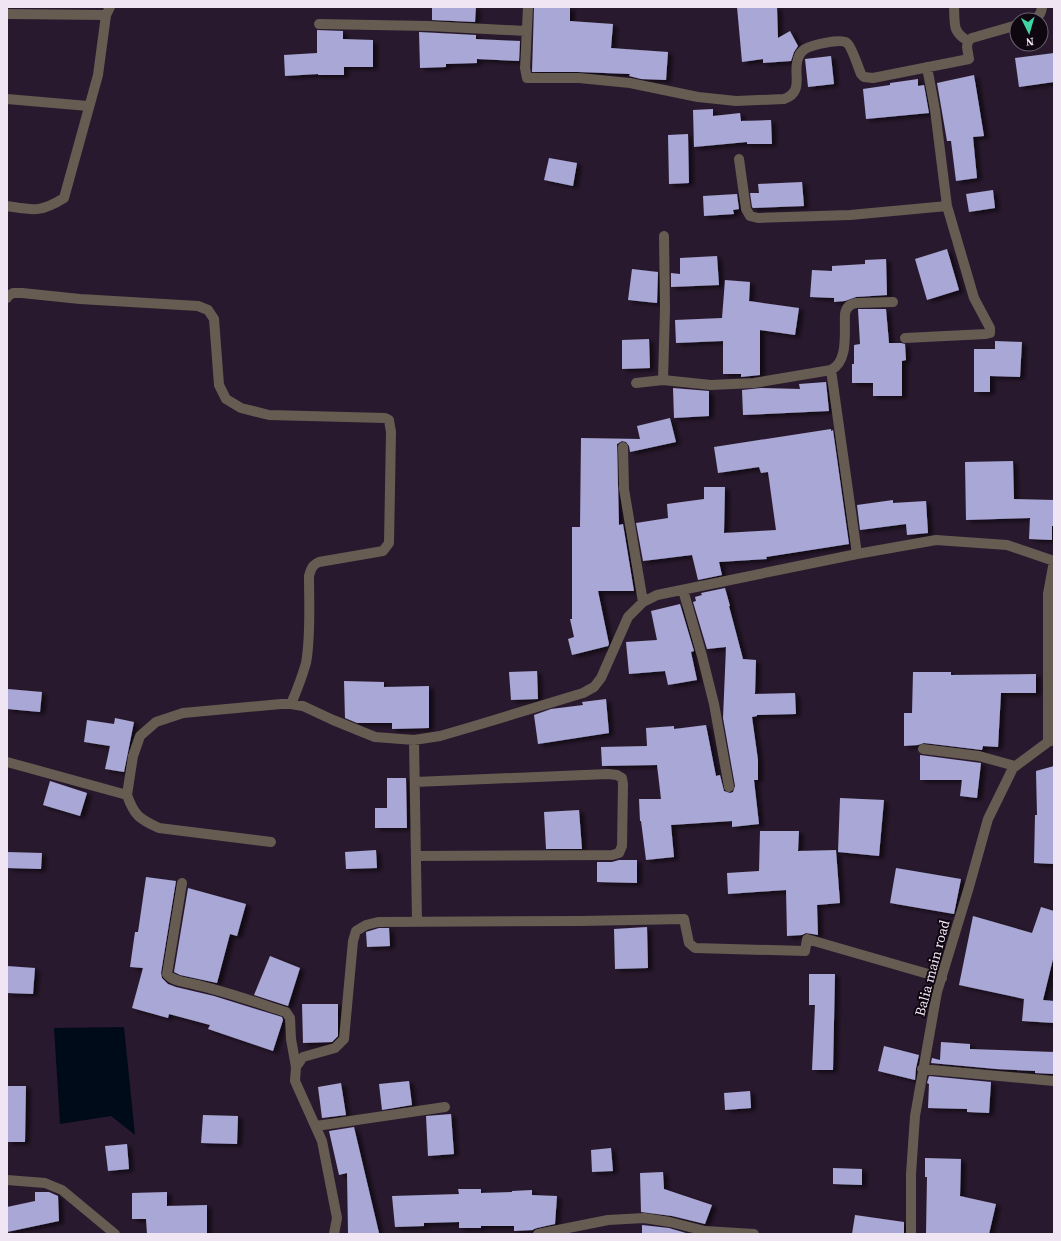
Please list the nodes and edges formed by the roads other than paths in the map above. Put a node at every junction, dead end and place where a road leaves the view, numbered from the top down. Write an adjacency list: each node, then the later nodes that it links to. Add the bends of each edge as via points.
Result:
1 (528, 7): 7 (street)
2 (954, 7): 8 (street, via 956,31)
3 (108, 11): 4 (street); 11 (street, via 98,75)
4 (7, 14)
5 (319, 24): 7 (street)
6 (1009, 27): 8 (street, via 972,38)
7 (526, 31): 9 (street, via 524,68 527,78 579,78 630,83 698,97 736,101 790,97 795,92 798,57 801,53 805,49 836,40 848,43 864,77 872,78)
8 (968, 42): 9 (street, via 968,59)
9 (927, 67): 14 (street)
10 (7, 99): 11 (street)
11 (88, 106): 13 (street, via 64,198 50,206 33,210)
12 (739, 159): 14 (street, via 746,209 750,216 758,218 850,215)
13 (7, 206)
14 (947, 206): 18 (street, via 974,298 990,328 990,333)
15 (664, 236): 20 (street)
16 (7, 298): 27 (street, via 13,293 22,293 198,306 208,310 214,319 219,385 226,399 241,408 268,416 389,420 389,543 383,551 319,562 311,568 306,662)
17 (893, 302): 19 (street, via 856,303 846,308 844,352 840,362)
18 (905, 338)
19 (831, 370): 20 (street, via 754,383 711,385); 23 (street)
20 (663, 380): 21 (street)
21 (636, 383)
22 (623, 447): 26 (street, via 624,489)
23 (858, 554): 24 (street, via 936,540 1007,545); 25 (street)
24 (1054, 560): 29 (street, via 1048,594)
25 (683, 590): 26 (street, via 657,595); 34 (street, via 714,704)
26 (643, 602): 28 (street, via 628,617 602,678 594,687 583,693 471,727)
27 (291, 704): 28 (street, via 303,706 375,737); 35 (street, via 183,713 156,722 140,736 133,756)
28 (414, 740): 33 (street)
29 (1051, 741): 32 (street, Balia main road)
30 (923, 749): 32 (street, via 979,756)
31 (7, 762): 35 (street)
32 (1015, 766): 40 (street, Balia main road, via 988,819)
33 (415, 782): 37 (street); 37 (street, via 608,774 622,778 623,784 622,846 619,853)
34 (729, 787)
35 (127, 795): 36 (street, via 132,809 145,822 159,828)
36 (272, 842)
37 (416, 856): 39 (street)
38 (182, 883): 41 (street, via 167,974 176,980 205,986 286,1012 290,1018)
39 (418, 922): 40 (street, via 684,919 689,943 695,948 805,950 807,938); 41 (street, via 378,922 356,931 344,1039 335,1048 303,1057)
40 (942, 978): 42 (street, Balia main road)
41 (296, 1067): 45 (street, via 295,1081)
42 (922, 1069): 43 (street); 51 (street, Balia main road, via 915,1116 911,1174)
43 (1054, 1081)
44 (445, 1107): 45 (street)
45 (316, 1126): 48 (street, via 322,1141 337,1218)
46 (7, 1180): 47 (street, via 45,1183 62,1190)
47 (114, 1234)
48 (334, 1234)
49 (538, 1234): 50 (street, via 608,1220 644,1218 705,1231)
50 (754, 1234)
51 (911, 1234)

